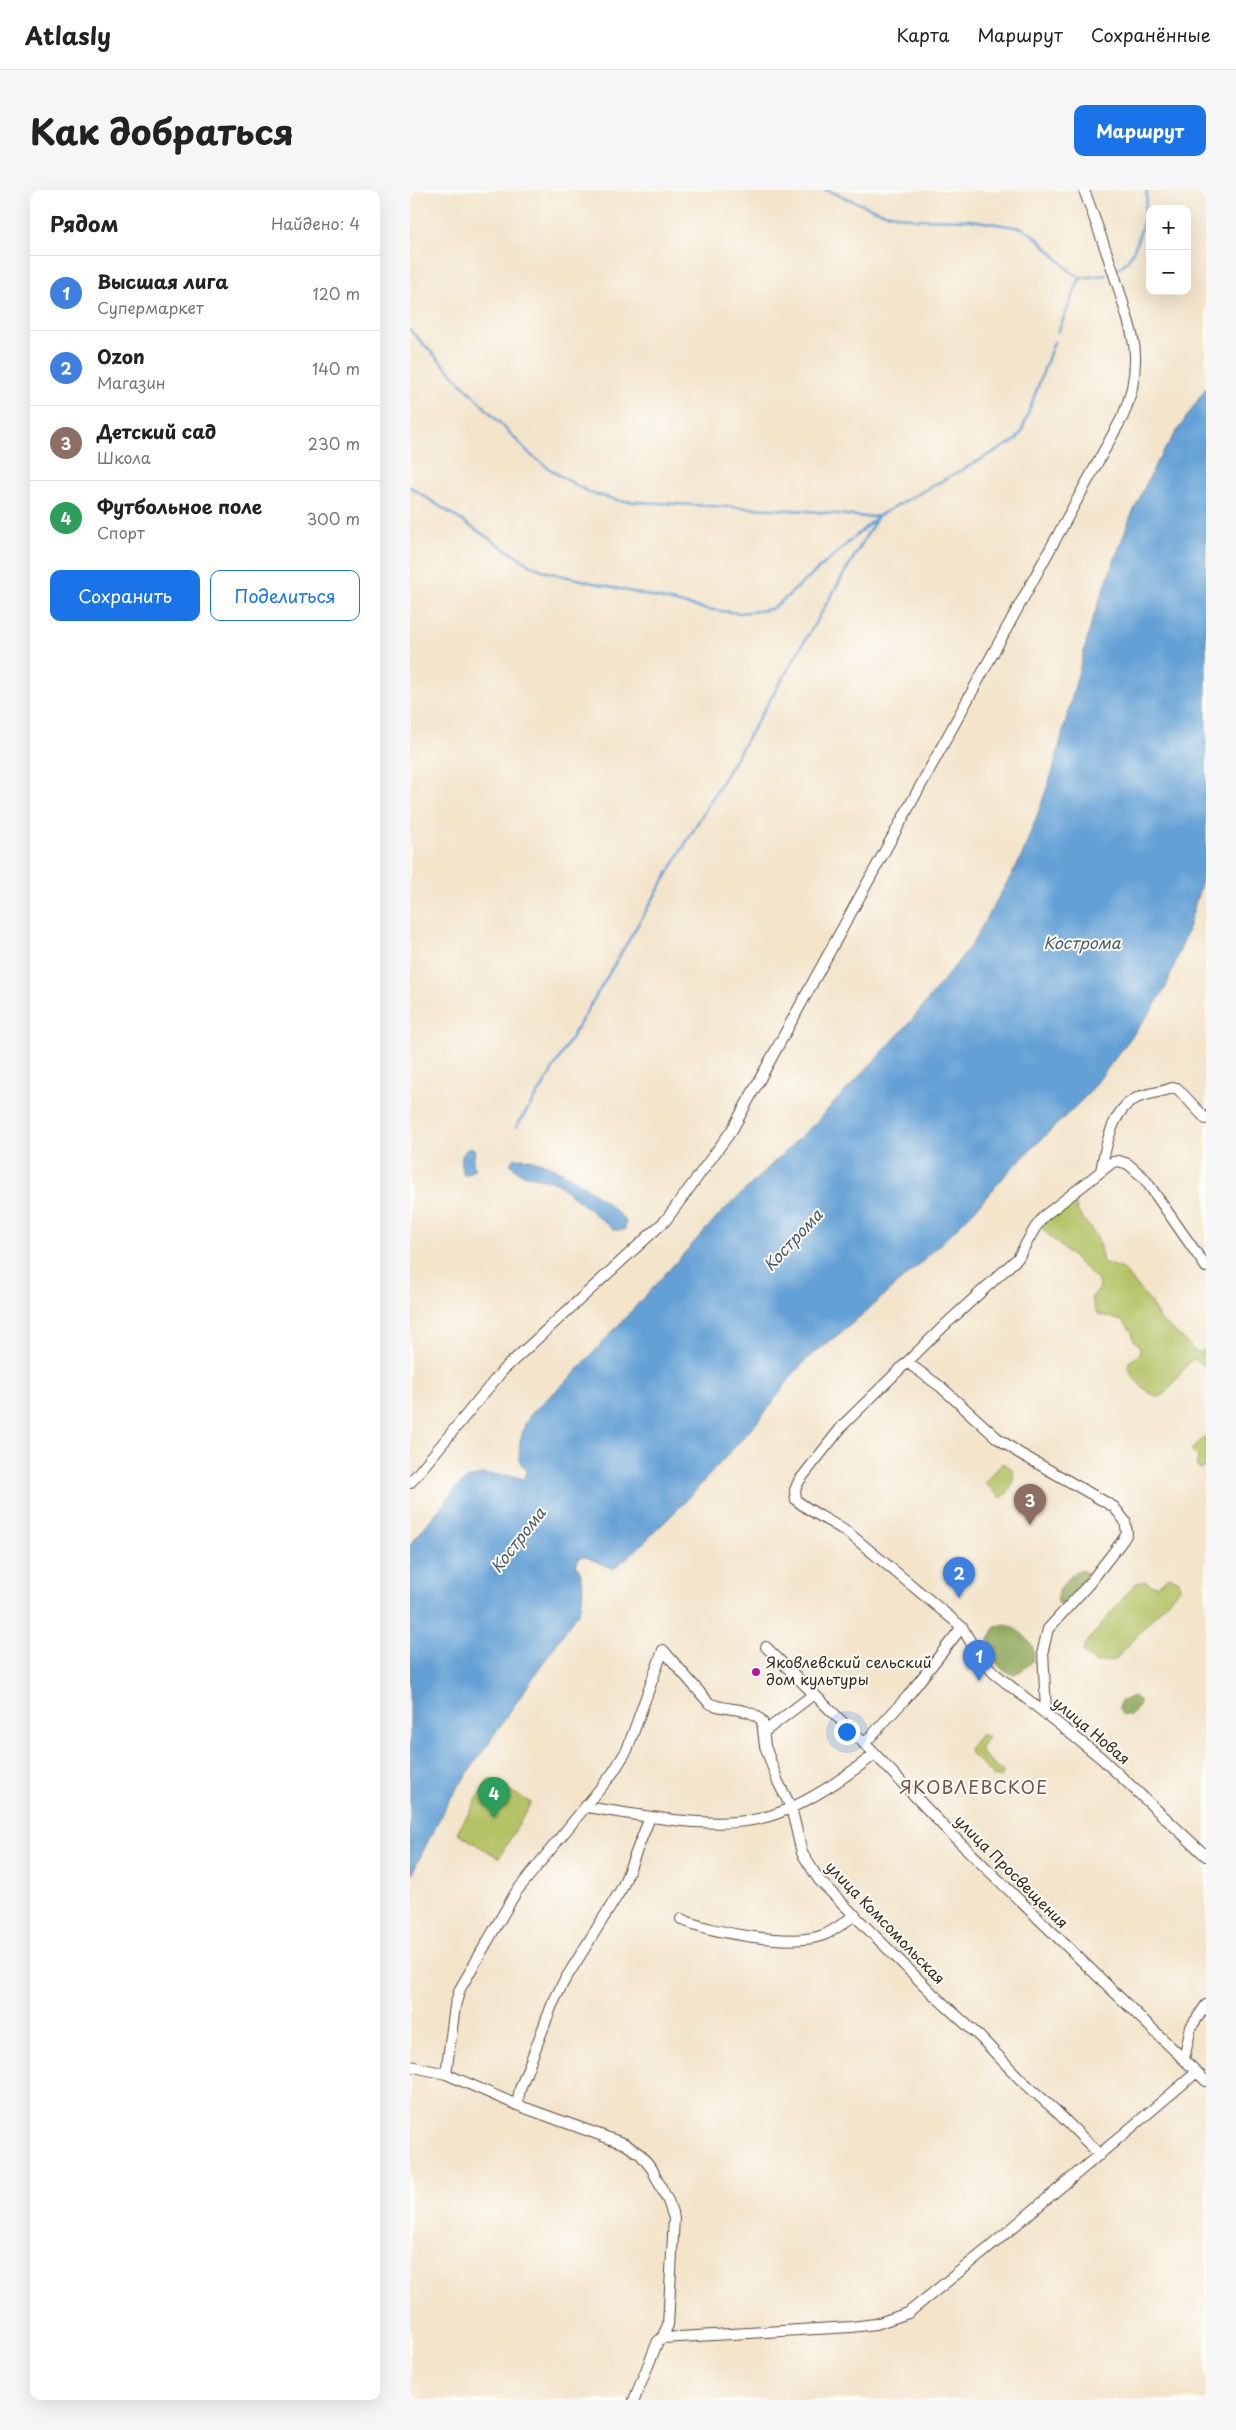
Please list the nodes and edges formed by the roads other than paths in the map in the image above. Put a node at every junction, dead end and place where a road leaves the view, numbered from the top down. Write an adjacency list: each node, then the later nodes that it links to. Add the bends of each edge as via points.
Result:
1 (1084, 190): 6 (street, via 1116,281 1136,357 1131,395 1123,416 732,1130 666,1220 503,1370)
2 (1206, 1119): 3 (street, via 1177,1088 1137,1097 1113,1125)
3 (1101, 1171): 4 (street, via 1119,1161 1128,1164 1144,1178); 5 (street, via 1044,1216 1018,1258)
4 (1206, 1267)
5 (908, 1363): 7 (street, улица Новая, via 844,1424 804,1474 797,1486 796,1500 811,1512 837,1524); 10 (street, via 996,1437 1114,1507 1125,1521 1127,1533 1088,1585 1048,1629 1043,1650)
6 (410, 1484)
7 (962, 1628): 10 (street, улица Новая, via 979,1657); 12 (street, via 907,1697)
8 (766, 1648): 9 (street, улица Просвещения)
9 (814, 1694): 11 (street); 12 (street, улица Просвещения)
10 (1046, 1712): 17 (street, улица Новая, via 1102,1758)
11 (764, 1732): 14 (street, улица Комсомольская, via 762,1721 752,1712 715,1707 709,1703 664,1650 627,1750); 15 (street, улица Комсомольская, via 765,1746)
12 (864, 1744): 13 (street, улица Просвещения)
13 (875, 1754): 15 (street, via 829,1786); 21 (street, улица Просвещения, via 951,1834)
14 (586, 1807): 16 (street); 24 (street, via 516,1892 460,1989)
15 (791, 1807): 16 (street, via 780,1813 724,1822); 18 (street, улица Комсомольская, via 802,1853 819,1880)
16 (650, 1817): 26 (street, via 622,1888 552,2005 520,2089)
17 (1206, 1856)
18 (855, 1915): 19 (street, via 826,1934 780,1939 726,1934); 27 (street, улица Комсомольская)
19 (681, 1919)
20 (1206, 2005): 21 (street, via 1191,2027)
21 (1184, 2060): 23 (street, улица Просвещения)
22 (410, 2066): 24 (street)
23 (1197, 2072): 25 (street, улица Просвещения); 27 (street)
24 (446, 2074): 26 (street)
25 (1206, 2081)
26 (517, 2106): 28 (street, via 625,2144 641,2155 652,2169 674,2218 668,2325)
27 (1100, 2155): 28 (street, via 932,2295 895,2319 852,2327)
28 (662, 2338): 29 (street)
29 (634, 2400)

